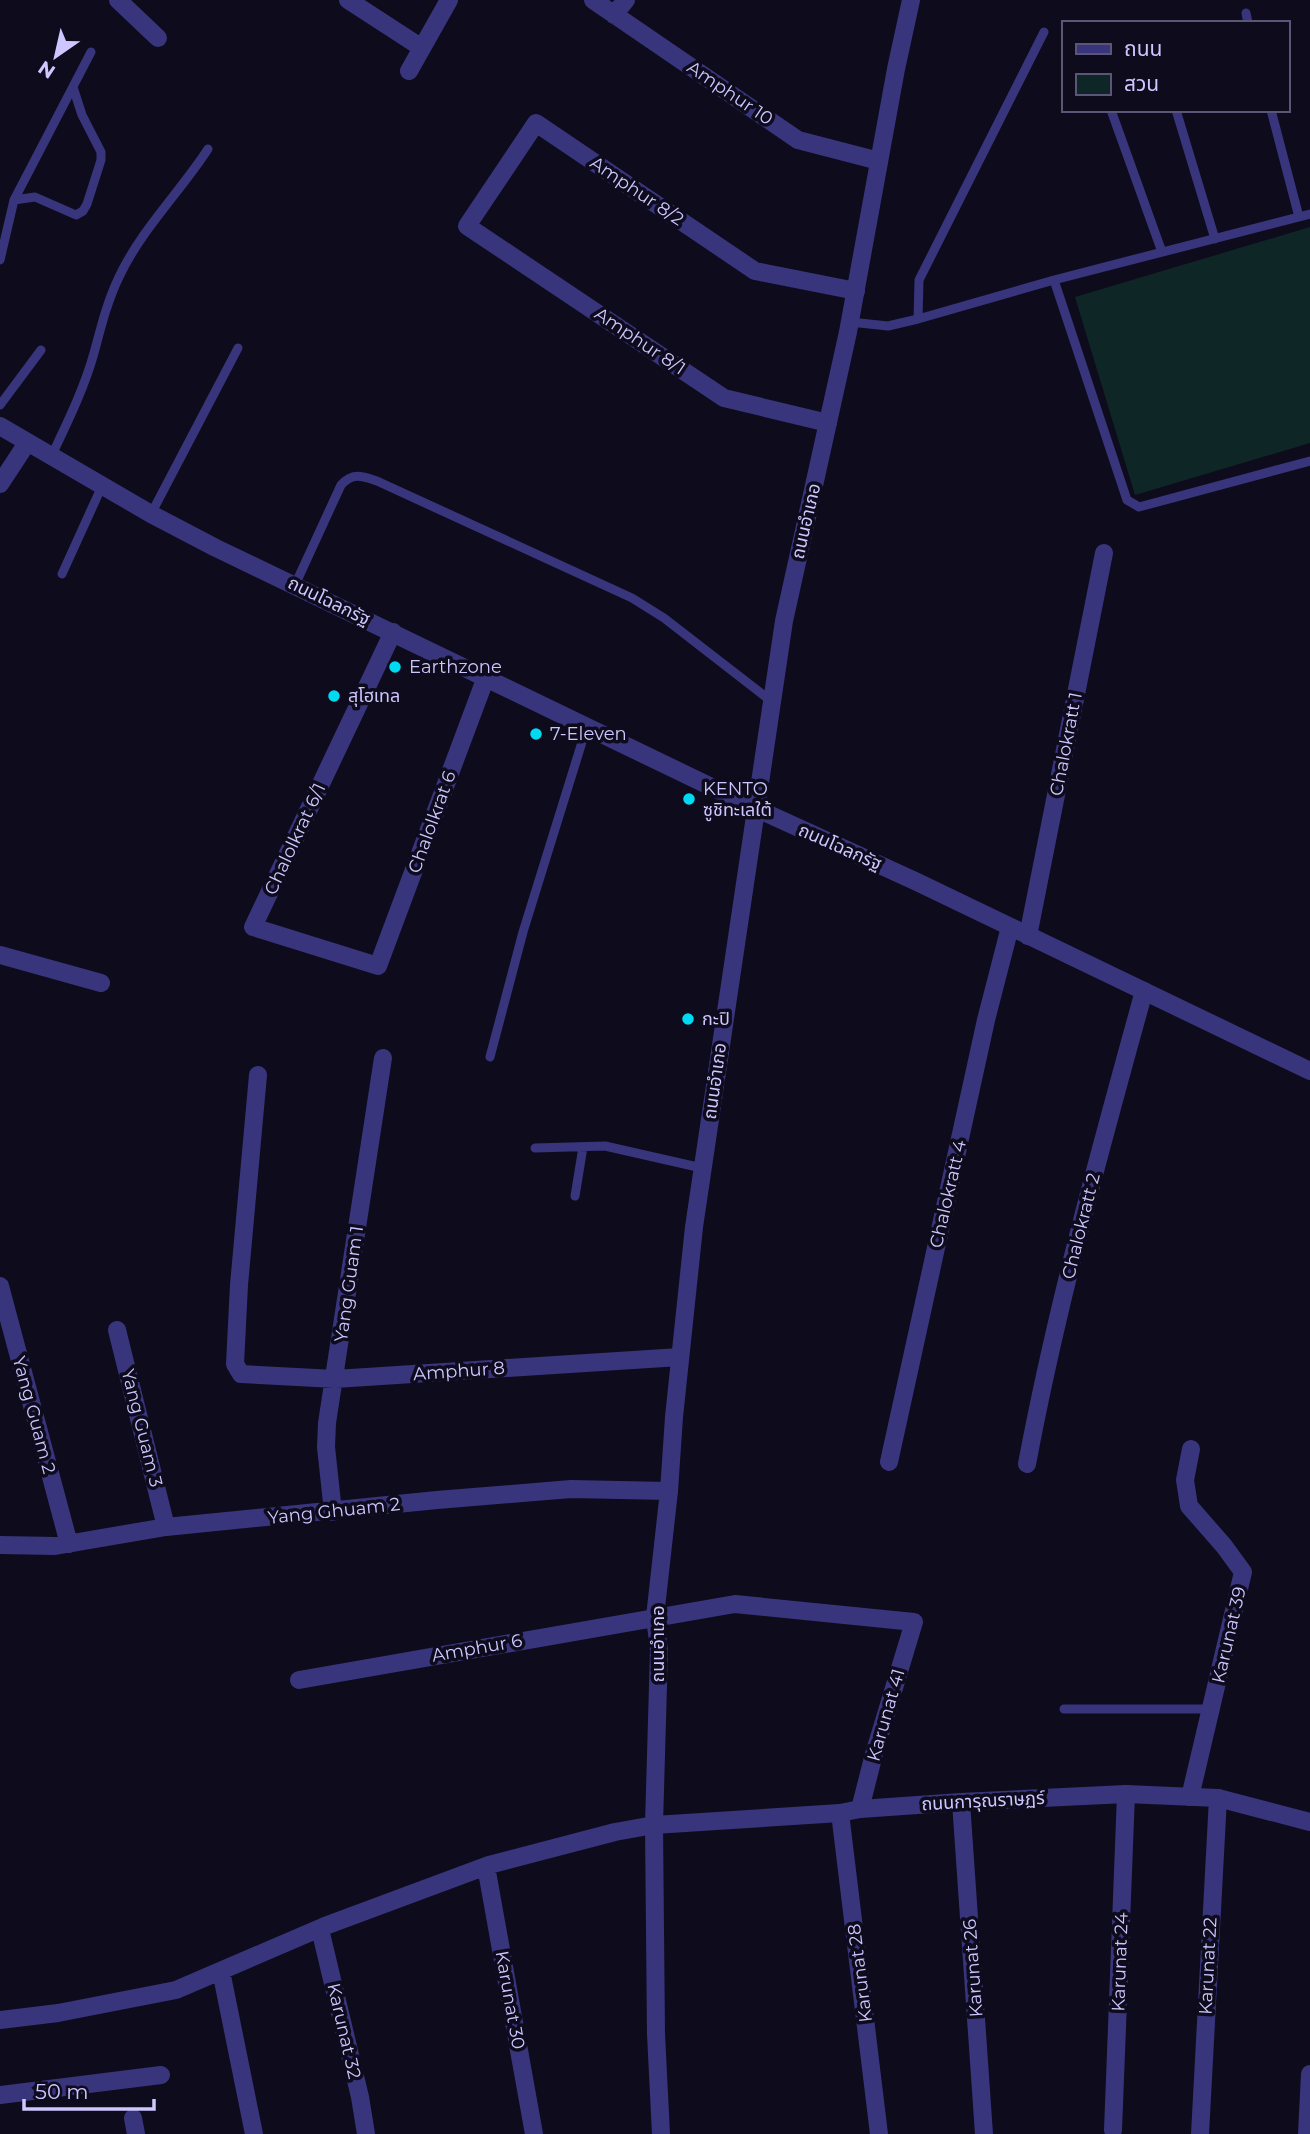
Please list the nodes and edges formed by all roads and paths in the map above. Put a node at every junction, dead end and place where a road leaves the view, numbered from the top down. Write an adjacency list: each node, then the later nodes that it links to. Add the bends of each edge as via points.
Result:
1 (118, 0): 9 (street)
2 (348, 0): 10 (street)
3 (449, 0): 10 (street)
4 (593, 0): 7 (street, Amphur 10)
5 (626, 0): 7 (street)
6 (911, 0): 18 (street, ถนนอำเภอ)
7 (614, 15): 18 (street, Amphur 10, via 799,139)
8 (1044, 32): 28 (lane, via 919,280)
9 (158, 38)
10 (422, 48): 12 (street)
11 (91, 52): 13 (lane)
12 (409, 71)
13 (73, 88): 19 (lane); 19 (lane, via 102,160 87,205 76,215 35,197)
14 (1112, 112): 24 (lane)
15 (1177, 112): 23 (lane)
16 (1272, 112): 21 (lane)
17 (208, 149): 36 (lane, via 120,274 78,399)
18 (879, 161): 27 (street, ถนนอำเภอ)
19 (14, 200): 25 (lane)
20 (1310, 214): 21 (lane)
21 (1299, 217): 23 (lane)
22 (467, 226): 27 (street, Amphur 8/2, via 536,123 755,271); 33 (street, Amphur 8/1, via 724,397)
23 (1214, 239): 24 (lane)
24 (1162, 253): 26 (lane)
25 (0, 260)
26 (1054, 280): 28 (lane); 37 (lane, via 1127,500 1134,506)
27 (856, 290): 29 (street, ถนนอำเภอ)
28 (918, 319): 29 (lane, via 888,326)
29 (850, 322): 33 (street, ถนนอำเภอ)
30 (238, 348): 40 (lane)
31 (41, 350): 32 (lane)
32 (0, 405)
33 (828, 423): 46 (street, ถนนอำเภอ)
34 (0, 426): 35 (street, ถนนโฉลกรัฐ)
35 (27, 443): 36 (street, ถนนโฉลกรัฐ); 38 (street)
36 (51, 457): 39 (street, ถนนโฉลกรัฐ)
37 (1310, 461)
38 (0, 484)
39 (102, 486): 40 (street, ถนนโฉลกรัฐ); 42 (lane)
40 (151, 514): 43 (street, ถนนโฉลกรัฐ)
41 (1104, 553): 50 (street, Chalokratt 1)
42 (62, 574)
43 (295, 585): 44 (street, ถนนโฉลกรัฐ); 46 (lane, via 341,485 354,475 365,476 625,594 664,618)
44 (393, 632): 45 (street, ถนนโฉลกรัฐ); 52 (street, Chalolkrat 6/1, via 253,927)
45 (486, 677): 47 (street, ถนนโฉลกรัฐ); 52 (street, Chalolkrat 6)
46 (771, 701): 48 (street, ถนนอำเภอ)
47 (587, 726): 48 (street, ถนนโฉลกรัฐ); 55 (lane)
48 (755, 808): 49 (street, ถนนโฉลกรัฐ); 61 (street, ถนนอำเภอ)
49 (1010, 927): 50 (street, ถนนโฉลกรัฐ); 68 (street, Chalokratt 4)
50 (1028, 936): 54 (street, ถนนโฉลกรัฐ)
51 (0, 955): 53 (street)
52 (378, 967)
53 (101, 983)
54 (1144, 991): 57 (street, ถนนโฉลกรัฐ); 69 (street, Chalokratt 2, via 1045,1369)
55 (490, 1057)
56 (383, 1058): 66 (street, Yang Guam 1)
57 (1310, 1071)
58 (258, 1075): 66 (street, Amphur 8, via 234,1364 238,1372 250,1376)
59 (583, 1147): 60 (lane); 61 (lane, via 606,1146); 62 (lane)
60 (535, 1148)
61 (702, 1168): 65 (street, ถนนอำเภอ)
62 (575, 1196)
63 (0, 1286): 73 (street, Yang Guam 2)
64 (117, 1330): 72 (street, Yang Guam 3)
65 (680, 1357): 66 (street, Amphur 8); 70 (street, ถนนอำเภอ)
66 (335, 1379): 71 (street, Yang Guam 1, via 326,1440)
67 (1191, 1450): 79 (street, Karunat 39, via 1185,1480 1189,1506 1243,1573)
68 (889, 1462)
69 (1027, 1464)
70 (669, 1491): 71 (street, Yang Ghuam 2, via 570,1489); 75 (street, ถนนอำเภอ)
71 (333, 1511): 72 (street, Yang Ghuam 2)
72 (166, 1527): 73 (street, Yang Ghuam 2)
73 (69, 1544): 74 (street, Yang Ghuam 2)
74 (0, 1545)
75 (655, 1617): 76 (street, Amphur 6, via 744,1603); 77 (street, Amphur 6); 87 (street, ถนนอำเภอ, via 659,1650)
76 (914, 1622): 84 (street, Karunat 41)
77 (299, 1680)
78 (1064, 1709): 79 (lane)
79 (1211, 1709): 81 (street, Karunat 39)
80 (1126, 1794): 81 (street, ถนนการุณราษฏร์); 83 (street, ถนนการุณราษฏร์); 95 (street, Karunat 24)
81 (1190, 1797): 82 (street, ถนนการุณราษฏร์)
82 (1218, 1798): 86 (street, ถนนการุณราษฏร์); 102 (street, Karunat 22)
83 (961, 1801): 84 (street, ถนนการุณราษฏร์); 101 (street, Karunat 26)
84 (860, 1809): 85 (street, ถนนการุณราษฏร์)
85 (840, 1813): 87 (street, ถนนการุณราษฏร์); 100 (street, Karunat 28)
86 (1310, 1822)
87 (654, 1825): 88 (street, ถนนการุณราษฏร์); 99 (street, ถนนอำเภอ)
88 (486, 1866): 89 (street, ถนนการุณราษฏร์); 98 (street, Karunat 30)
89 (320, 1929): 90 (street, ถนนการุณราษฏร์); 97 (street, Karunat 32)
90 (221, 1971): 91 (street, ถนนการุณราษฏร์, via 176,1990); 96 (street)
91 (0, 2020)
92 (1310, 2074): 103 (street)
93 (162, 2075): 94 (street)
94 (0, 2095)
95 (1113, 2130)
96 (254, 2134)
97 (366, 2134)
98 (534, 2134)
99 (661, 2134)
100 (879, 2134)
101 (984, 2134)
102 (1200, 2134)
103 (1307, 2134)

